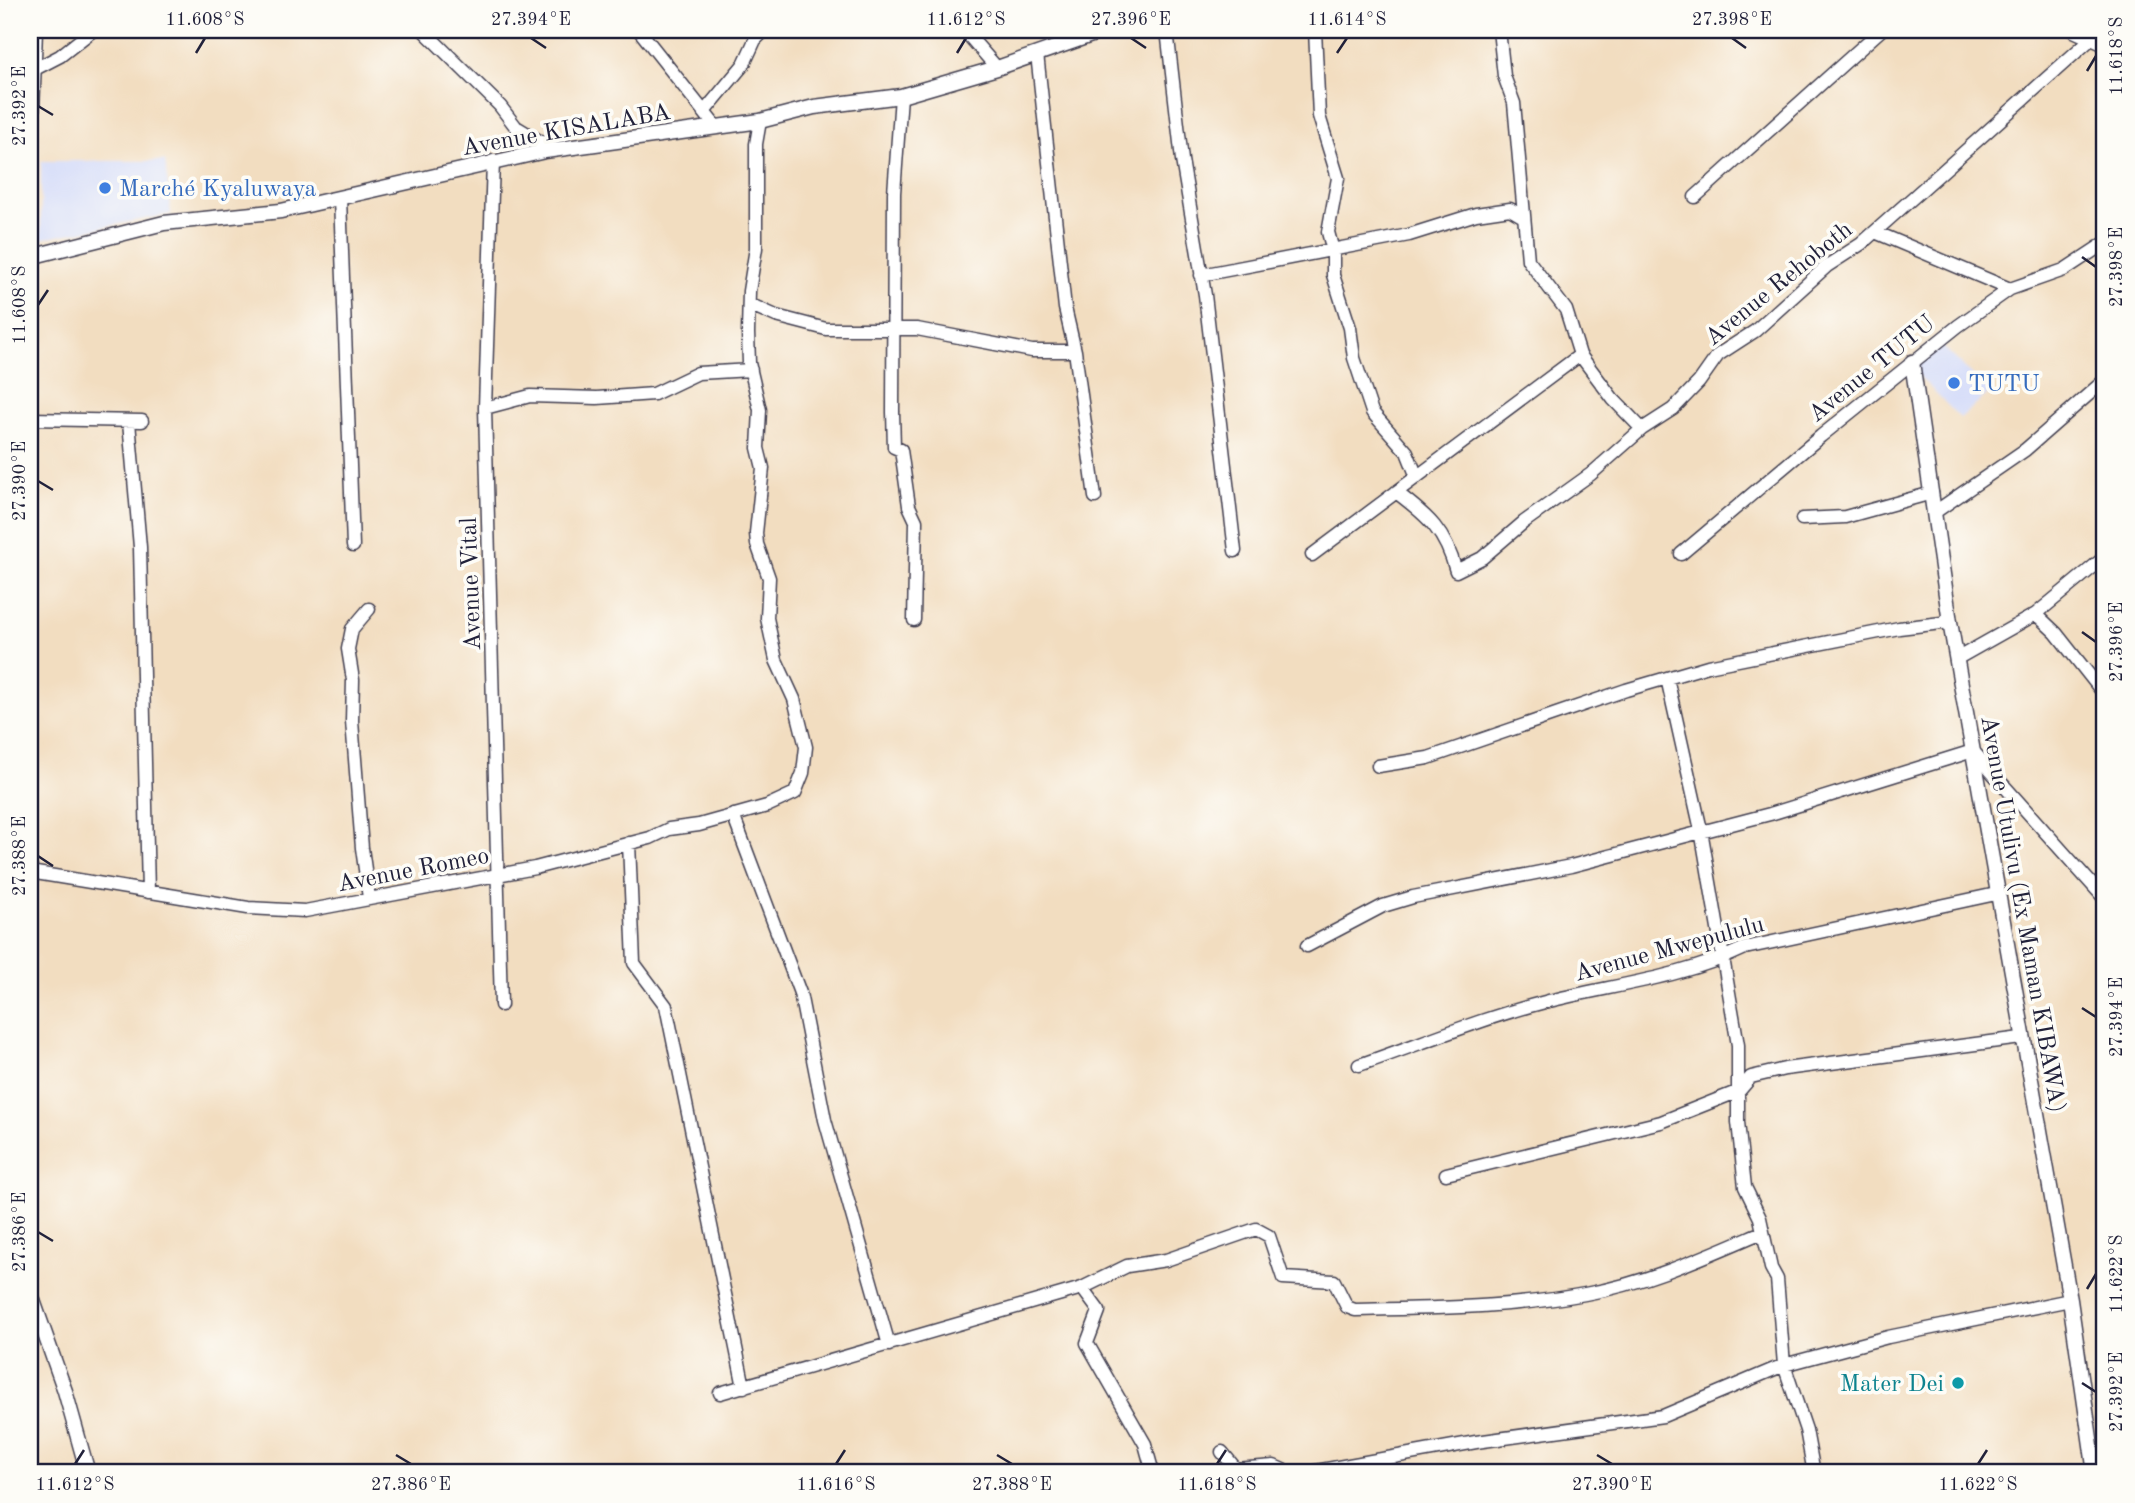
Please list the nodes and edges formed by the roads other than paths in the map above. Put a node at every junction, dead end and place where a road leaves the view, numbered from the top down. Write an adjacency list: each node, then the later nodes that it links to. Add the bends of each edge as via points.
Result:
1 (35, 30): 16 (street)
2 (93, 30): 16 (street)
3 (423, 30): 21 (street, via 516,127)
4 (639, 30): 18 (street)
5 (765, 30): 18 (street)
6 (964, 30): 15 (street)
7 (1103, 30): 14 (street, Avenue KISALABA)
8 (1167, 30): 31 (street)
9 (1315, 30): 29 (street, via 1319,116 1338,178 1328,232)
10 (1499, 30): 26 (street, via 1504,76 1514,103)
11 (1881, 30): 24 (street)
12 (2074, 30): 13 (street)
13 (2099, 37): 27 (street, Avenue Rehoboth)
14 (1037, 54): 15 (street, Avenue KISALABA); 35 (street, via 1065,308)
15 (997, 68): 17 (street, Avenue KISALABA)
16 (33, 70): 23 (street)
17 (901, 96): 19 (street, Avenue KISALABA, via 814,107); 34 (street)
18 (704, 112): 20 (street)
19 (760, 121): 20 (street, Avenue KISALABA); 33 (street, via 756,248)
20 (716, 127): 21 (street, Avenue KISALABA)
21 (554, 150): 22 (street, Avenue KISALABA)
22 (493, 161): 25 (street, Avenue KISALABA); 40 (street, Avenue Vital)
23 (30, 171)
24 (1695, 197)
25 (340, 198): 30 (street, Avenue KISALABA, via 281,211 164,223); 49 (street)
26 (1522, 216): 29 (street, via 1510,209 1476,214 1409,235); 36 (street, via 1528,260 1566,310)
27 (1875, 232): 32 (street); 42 (street, Avenue Rehoboth, via 1807,282 1755,331 1718,355 1685,399)
28 (2105, 243): 32 (street, Avenue TUTU, via 2064,270)
29 (1333, 251): 31 (street); 43 (street, via 1332,275 1373,412 1407,453)
30 (30, 257)
31 (1201, 275): 50 (street)
32 (2010, 289): 37 (street, Avenue TUTU)
33 (749, 304): 34 (street, via 826,329); 38 (street)
34 (892, 329): 35 (street, via 932,331 1032,351); 56 (street, via 894,447 901,450 909,506 916,522)
35 (1075, 351): 46 (street)
36 (1580, 355): 42 (street); 43 (street)
37 (1912, 362): 45 (street, Avenue Utulivu (Ex Maman KIBAWA)); 52 (street, Avenue TUTU)
38 (751, 370): 40 (street, via 698,373 654,394 530,396); 63 (street, Avenue Romeo, via 760,410 758,448 763,468 756,533 769,578 767,618 776,660 794,699 806,747 803,773 794,793)
39 (2105, 380): 47 (street, via 2025,450)
40 (485, 408): 67 (street, Avenue Vital)
41 (30, 419): 68 (street, via 136,422)
42 (1642, 429): 44 (street, Avenue Rehoboth, via 1482,558 1456,571 1448,544 1426,514)
43 (1417, 477): 44 (street)
44 (1396, 492): 51 (street)
45 (1932, 493): 47 (street, Avenue Utulivu (Ex Maman KIBAWA)); 48 (street, via 1845,517)
46 (1095, 496)
47 (1935, 512): 57 (street, Avenue Utulivu (Ex Maman KIBAWA))
48 (1802, 519)
49 (353, 546)
50 (1235, 551)
51 (1311, 555)
52 (1681, 555)
53 (2105, 557): 55 (street)
54 (369, 610): 70 (street, via 352,629 348,649)
55 (2036, 614): 58 (street); 60 (street)
56 (914, 620)
57 (1950, 622): 58 (street, Avenue Utulivu (Ex Maman KIBAWA)); 59 (street, via 1899,628)
58 (1958, 658): 61 (street, Avenue Utulivu (Ex Maman KIBAWA))
59 (1667, 678): 62 (street, via 1428,758); 64 (street)
60 (2105, 695)
61 (1973, 751): 64 (street, via 1770,814); 69 (street, Avenue Utulivu (Ex Maman KIBAWA)); 71 (street)
62 (1378, 766)
63 (733, 815): 65 (street, Avenue Romeo); 84 (street, via 800,993 825,1120)
64 (1701, 830): 72 (street, via 1571,866 1413,897 1383,906); 73 (street)
65 (629, 843): 67 (street, Avenue Romeo); 86 (street, via 635,963 666,1006)
66 (30, 872): 68 (street, Avenue Romeo)
67 (500, 874): 70 (street, Avenue Romeo); 74 (street, Avenue Vital)
68 (148, 892): 70 (street, Avenue Romeo, via 248,908 305,911)
69 (1996, 894): 73 (street, Avenue Mwepululu, via 1745,948); 75 (street, Avenue Utulivu (Ex Maman KIBAWA))
70 (369, 898)
71 (2105, 899)
72 (1307, 946)
73 (1722, 959): 76 (street, Avenue Mwepululu, via 1543,1003); 77 (street, via 1738,1045)
74 (501, 1005)
75 (2021, 1038): 77 (street, via 1785,1069 1751,1077); 82 (street, Avenue Utulivu (Ex Maman KIBAWA))
76 (1359, 1065)
77 (1738, 1091): 78 (street, via 1661,1122); 79 (street, via 1745,1187)
78 (1446, 1174)
79 (1762, 1231): 80 (street, via 1638,1282 1584,1295 1510,1303 1355,1310 1347,1307 1334,1281 1283,1278 1269,1236 1256,1229 1166,1260 1128,1266); 85 (street, via 1777,1279)
80 (1082, 1287): 84 (street); 90 (street, via 1099,1311 1087,1343 1145,1444)
81 (30, 1292): 83 (street)
82 (2070, 1300): 85 (street, via 1888,1337); 94 (street, Avenue Utulivu (Ex Maman KIBAWA))
83 (34, 1320): 89 (street, via 65,1391)
84 (889, 1345): 86 (street)
85 (1784, 1365): 92 (street, via 1663,1416 1476,1442); 93 (street, via 1806,1430)
86 (744, 1387): 87 (street)
87 (720, 1393)
88 (1222, 1452): 91 (street, via 1236,1469 1274,1466)
89 (88, 1473)
90 (1153, 1473)
91 (1290, 1473)
92 (1305, 1473)
93 (1814, 1473)
94 (2095, 1473)

